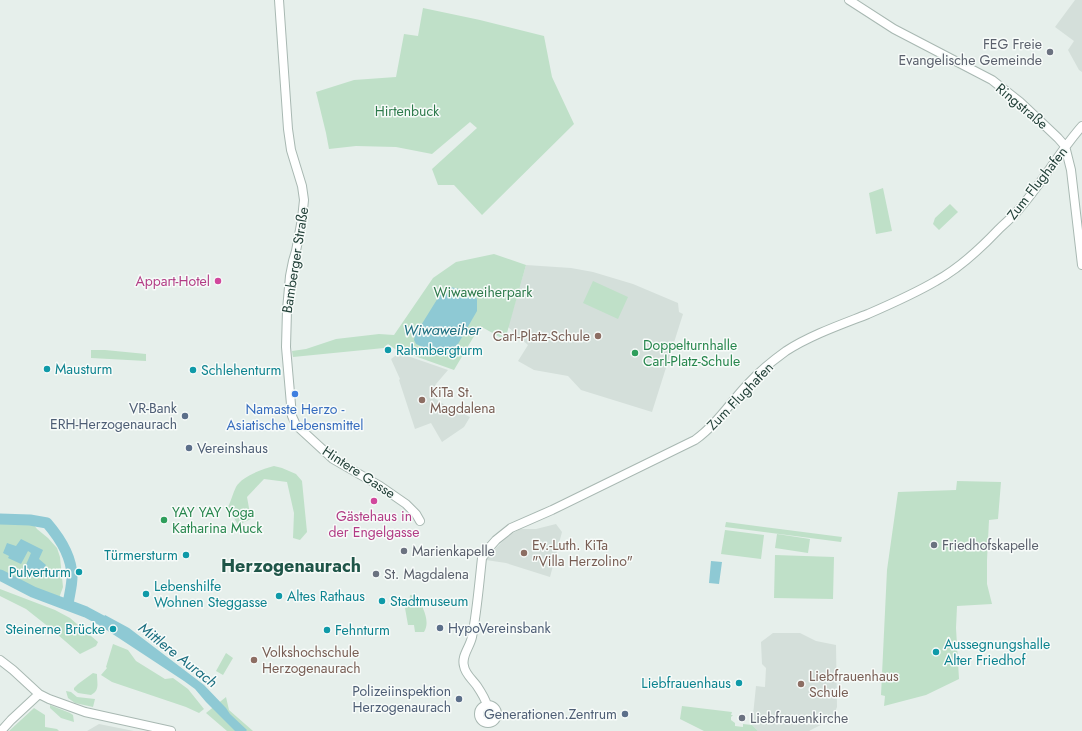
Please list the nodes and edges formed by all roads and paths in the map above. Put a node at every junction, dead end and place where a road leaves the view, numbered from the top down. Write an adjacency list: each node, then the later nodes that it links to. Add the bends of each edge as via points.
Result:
1 (279, 0): 6 (street, Bamberger Straße, via 288,129 291,150 304,194 302,219 290,276 286,327 292,416)
2 (849, 0): 4 (street, Ringstraße, via 894,29 992,80 1036,116)
3 (1082, 126): 4 (street, Zum Flughafen)
4 (1065, 146): 5 (street, via 1073,185); 10 (street, Zum Flughafen, via 1020,209 956,268 908,296 818,334 785,352 762,370 709,430 694,441 504,532 482,558 474,625 463,661 466,673)
5 (1082, 265)
6 (296, 425): 7 (street, Hintere Gasse, via 333,459 406,504)
7 (420, 521)
8 (1, 660): 9 (street)
9 (39, 694): 12 (street); 13 (street, via 85,712)
10 (487, 705): 11 (street, via 494,707 497,712); 11 (street, via 481,708 479,717 484,723)
11 (494, 727)
12 (1, 731)
13 (171, 731)

